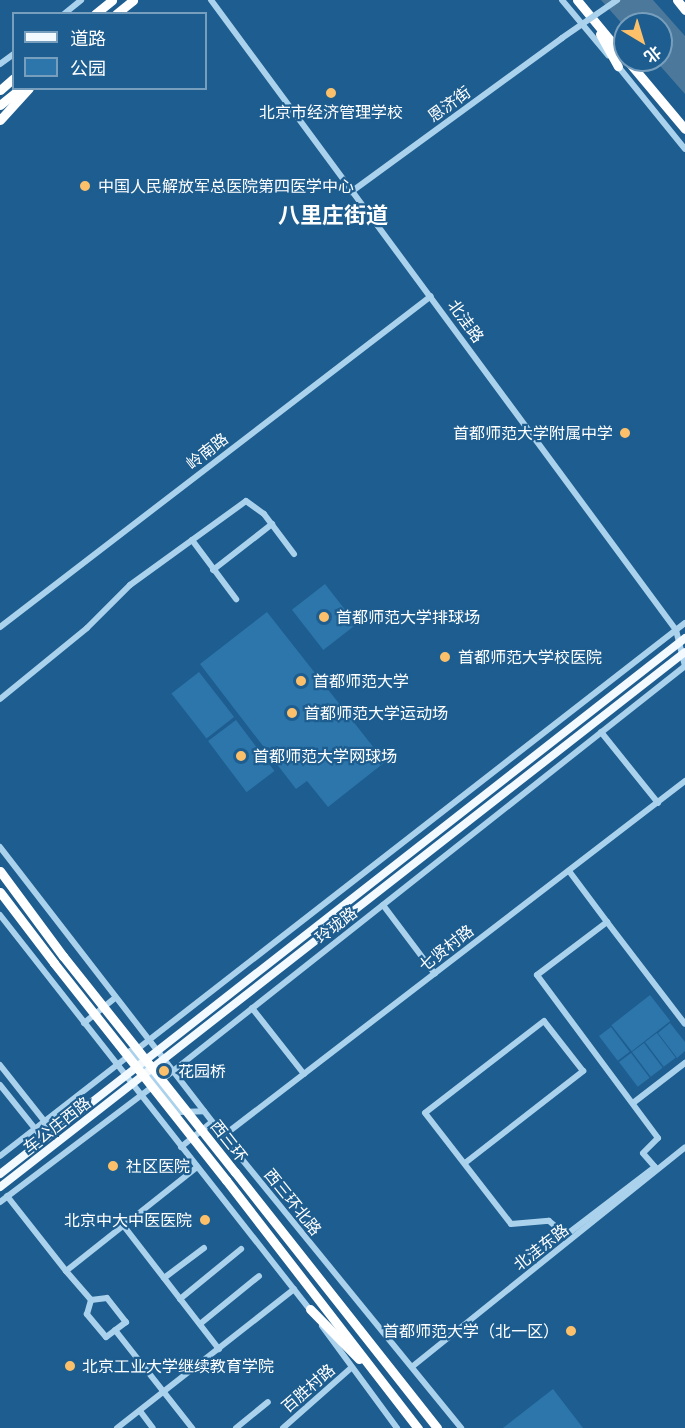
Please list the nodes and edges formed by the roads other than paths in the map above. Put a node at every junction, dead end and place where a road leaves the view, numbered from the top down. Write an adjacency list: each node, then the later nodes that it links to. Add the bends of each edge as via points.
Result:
1 (81, 0): 10 (street)
2 (112, 0): 11 (highway)
3 (133, 0): 12 (highway)
4 (211, 0): 25 (street, 北洼路)
5 (562, 0): 16 (street)
6 (577, 0): 13 (highway)
7 (617, 0): 25 (street, 恩济街, bridge)
8 (677, 0): 9 (highway)
9 (685, 10)
10 (66, 12)
11 (97, 12)
12 (118, 12)
13 (588, 14): 14 (highway); 15 (highway)
14 (613, 44)
15 (613, 57)
16 (613, 60)
17 (623, 72): 24 (street)
18 (637, 72): 23 (highway)
19 (19, 90): 21 (highway)
20 (27, 90): 22 (highway)
21 (0, 105)
22 (0, 120)
23 (685, 129)
24 (685, 149)
25 (351, 192): 26 (street, 北洼路)
26 (431, 296): 33 (street, 岭南路); 34 (street, 北洼路)
27 (272, 524): 28 (street, via 246,501); 29 (street); 30 (street)
28 (192, 540): 30 (street); 38 (street, via 130,585 87,628)
29 (294, 554)
30 (213, 570): 31 (street)
31 (236, 599)
32 (685, 622): 34 (street, 玲珑路)
33 (0, 627)
34 (676, 630): 35 (street, 北洼路); 55 (street, 玲珑路)
35 (682, 640): 36 (street, 北洼路); 56 (main road, 玲珑路)
36 (683, 653): 37 (street, 北洼路); 58 (main road, 玲珑路)
37 (685, 666): 39 (street, 玲珑路)
38 (0, 699)
39 (601, 732): 41 (street); 46 (street, 玲珑路)
40 (685, 781): 41 (street, 七贤村路)
41 (658, 802): 44 (street, 七贤村路)
42 (0, 847): 50 (street, 西三环北路)
43 (0, 871): 107 (highway, 西三环, bridge)
44 (569, 871): 48 (street); 49 (street, 七贤村路)
45 (0, 892): 103 (highway, 西三环, bridge)
46 (383, 905): 49 (street); 51 (street, 玲珑路)
47 (0, 915): 52 (street)
48 (607, 922): 53 (street); 71 (street, via 537,975)
49 (435, 974): 65 (street, 七贤村路)
50 (115, 998): 52 (street); 55 (street, 西三环北路)
51 (252, 1008): 63 (street, 玲珑路); 65 (street)
52 (84, 1023): 54 (street)
53 (685, 1024)
54 (91, 1032): 57 (street, via 113,1031); 61 (street)
55 (148, 1039): 56 (street, 西三环北路); 57 (street, 玲珑路)
56 (158, 1051): 58 (street, 西三环北路); 62 (main road, 玲珑路)
57 (130, 1052): 61 (street, 玲珑路); 62 (street)
58 (164, 1060): 63 (street, 西三环北路); 64 (main road, 玲珑路)
59 (685, 1063): 71 (street)
60 (0, 1065): 73 (street)
61 (116, 1065): 66 (street); 73 (street, 玲珑路)
62 (140, 1065): 64 (street); 66 (main road, 车公庄西路)
63 (173, 1071): 67 (street, 玲珑路); 72 (street, 西三环北路)
64 (147, 1073): 67 (street); 69 (main road, 车公庄西路)
65 (304, 1074): 77 (street, 七贤村路)
66 (125, 1077): 69 (street); 76 (main road, 车公庄西路)
67 (155, 1083): 70 (street, 玲珑路); 72 (street, via 179,1112)
68 (0, 1085): 75 (street)
69 (132, 1085): 70 (street); 85 (main road, 车公庄西路)
70 (139, 1094): 79 (street); 86 (street, 玲珑路)
71 (633, 1103): 82 (street, via 658,1138 643,1153 655,1167 566,1235 549,1221 530,1219 511,1224)
72 (204, 1111): 74 (street, 西三环北路)
73 (44, 1121): 75 (street, 玲珑路); 76 (street)
74 (212, 1122): 77 (street, 西三环北路); 79 (street)
75 (35, 1128): 78 (street); 81 (street, 玲珑路)
76 (53, 1132): 78 (main road, 车公庄西路)
77 (223, 1136): 101 (street, 西三环北路)
78 (44, 1140): 84 (main road, 车公庄西路)
79 (181, 1147): 83 (street)
80 (685, 1147): 101 (street, 北洼东路)
81 (0, 1156)
82 (465, 1163): 82 (street, via 425,1113 544,1021 583,1071)
83 (197, 1167): 88 (street); 94 (street)
84 (0, 1174)
85 (0, 1187)
86 (7, 1196): 87 (street, 玲珑路); 91 (street)
87 (0, 1202)
88 (123, 1225): 91 (street); 93 (street)
89 (204, 1248): 93 (street)
90 (241, 1250): 95 (street)
91 (66, 1270): 96 (street)
92 (259, 1276): 98 (street)
93 (164, 1278): 95 (street)
94 (294, 1289): 97 (street); 100 (street)
95 (180, 1299): 98 (street)
96 (91, 1300): 99 (street, via 87,1314 106,1337); 99 (street, via 107,1298 126,1322)
97 (310, 1310): 102 (street); 103 (highway)
98 (200, 1324): 100 (street)
99 (115, 1330): 104 (street)
100 (219, 1349): 104 (street)
101 (413, 1366): 115 (street, 西三环北路)
102 (351, 1368): 112 (street, 百胜村路); 113 (street)
103 (389, 1391): 114 (highway, 西三环)
104 (164, 1392): 106 (street); 110 (street)
105 (268, 1402): 111 (street)
106 (140, 1411): 108 (street); 109 (street)
107 (435, 1426)
108 (117, 1428)
109 (153, 1428)
110 (192, 1428)
111 (236, 1428)
112 (283, 1428)
113 (397, 1428)
114 (417, 1428)
115 (461, 1428)

